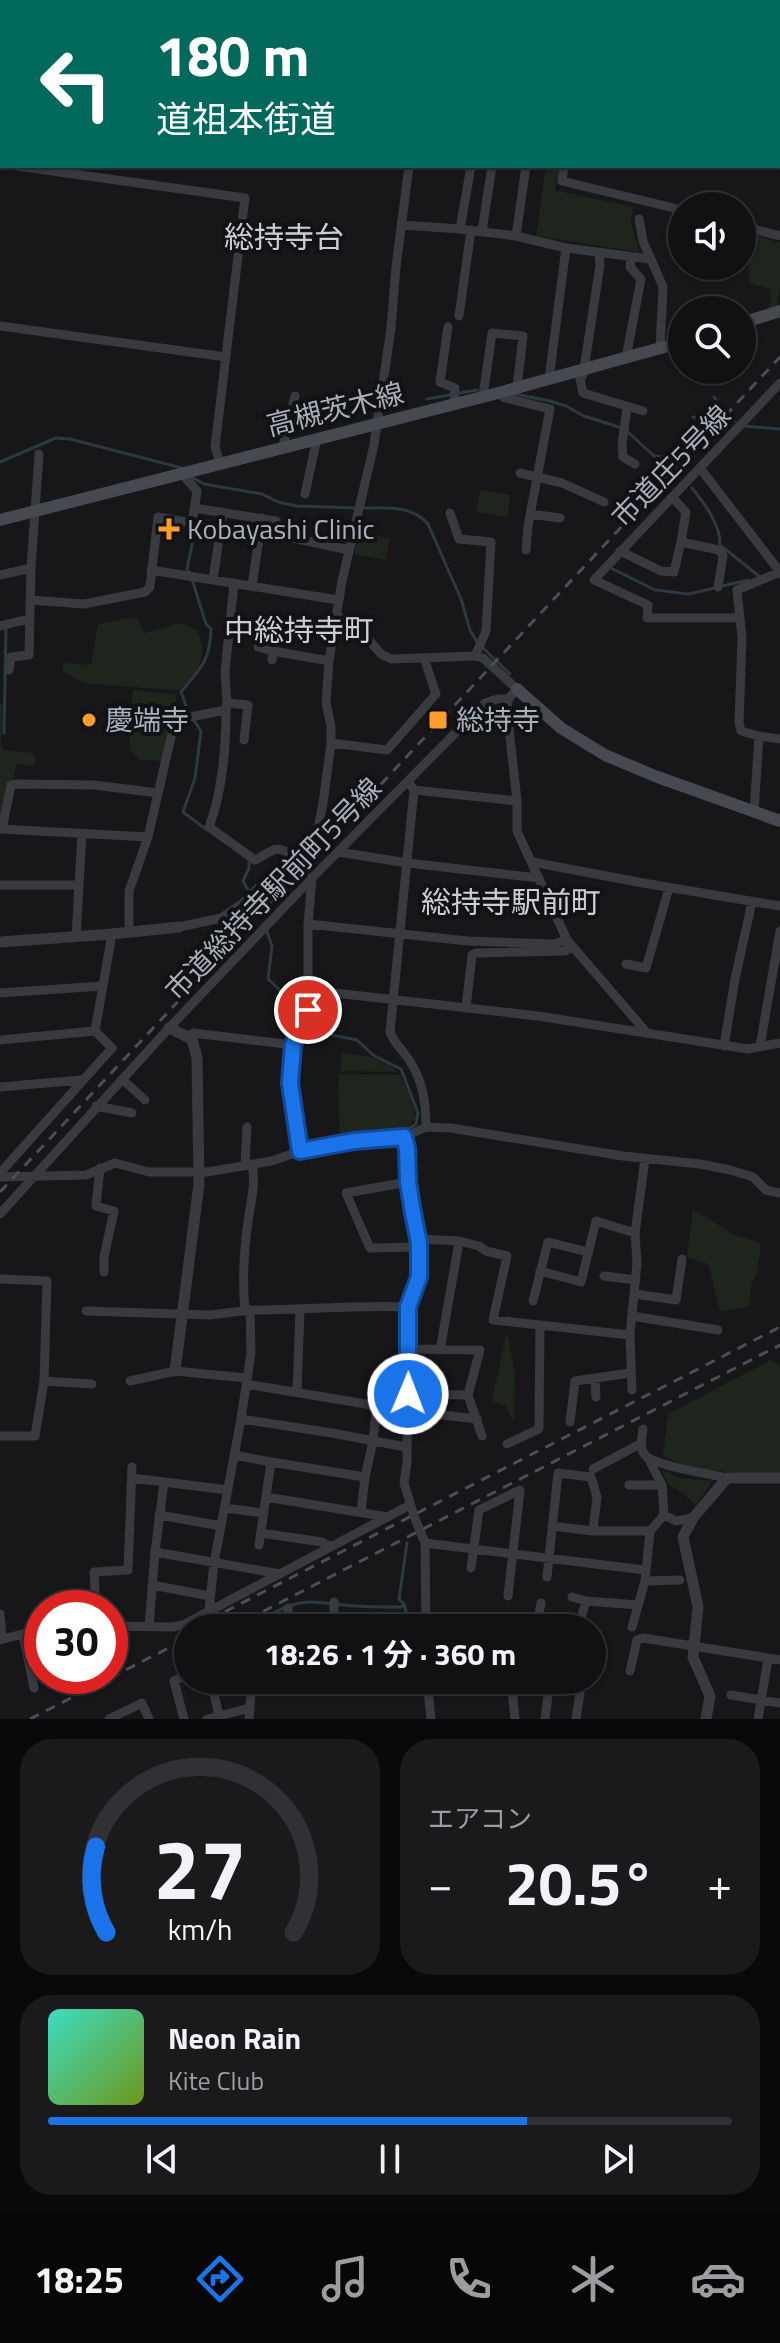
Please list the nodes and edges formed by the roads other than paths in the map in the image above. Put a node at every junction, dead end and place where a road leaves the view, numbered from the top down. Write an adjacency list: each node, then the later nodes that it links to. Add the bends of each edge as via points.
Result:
1 (31, 168): 28 (street, via 245,198)
2 (409, 168): 10 (street)
3 (471, 168): 11 (street)
4 (492, 168): 13 (street)
5 (526, 168): 14 (street)
6 (564, 168): 7 (street, via 562,181)
7 (649, 202): 8 (street); 9 (street, via 642,206)
8 (668, 207)
9 (639, 219): 19 (street); 20 (street, via 663,287)
10 (402, 225): 11 (street); 40 (street)
11 (460, 229): 13 (street)
12 (756, 230): 15 (street)
13 (476, 231): 14 (street); 22 (street)
14 (516, 236): 16 (street)
15 (780, 236)
16 (566, 248): 17 (street); 31 (street)
17 (599, 253): 18 (street); 30 (street)
18 (631, 258): 19 (street); 29 (street, via 630,267 641,279)
19 (650, 259): 20 (street, via 661,287)
20 (662, 308): 27 (street)
21 (780, 311): 23 (main road)
22 (459, 316)
23 (756, 319)
24 (0, 326): 28 (street)
25 (448, 327): 37 (street, via 440,382 455,388)
26 (668, 346): 27 (main road, 高槻茨木線)
27 (660, 348): 29 (main road, 高槻茨木線)
28 (226, 357): 44 (street, via 215,447)
29 (626, 358): 30 (main road, 高槻茨木線)
30 (586, 368): 31 (main road, 高槻茨木線); 38 (street, via 580,379 583,393)
31 (549, 379): 33 (main road, 高槻茨木線)
32 (780, 383): 46 (street, 市道庄5号線)
33 (517, 387): 34 (main road, 高槻茨木線); 36 (street, via 523,336 492,333)
34 (498, 393): 36 (main road, 高槻茨木線); 49 (street, via 550,409)
35 (295, 396): 42 (street)
36 (483, 396): 37 (main road, 高槻茨木線)
37 (454, 404): 40 (main road, 高槻茨木線)
38 (627, 407): 39 (street); 45 (street, via 623,457)
39 (643, 411)
40 (378, 422): 41 (main road, 高槻茨木線); 64 (street)
41 (317, 438): 42 (main road, 高槻茨木線); 50 (street)
42 (283, 446): 44 (main road, 高槻茨木線)
43 (39, 454): 54 (street)
44 (220, 463): 48 (main road, 高槻茨木線)
45 (635, 464)
46 (700, 468): 51 (street, 市道庄5号線); 69 (street)
47 (520, 473): 49 (street)
48 (182, 474): 53 (street, via 197,491); 54 (main road, 高槻茨木線)
49 (537, 477): 52 (street, via 562,483 592,502); 57 (street)
50 (311, 487)
51 (672, 497): 63 (street, via 686,512); 66 (street, 市道庄5号線)
52 (604, 502)
53 (194, 508): 55 (street); 68 (street, via 192,523 158,517)
54 (35, 511): 60 (main road, 高槻茨木線); 67 (street)
55 (223, 512): 58 (street); 71 (street)
56 (450, 513): 82 (street, via 459,539 491,542 486,631)
57 (530, 514): 59 (street); 65 (street)
58 (262, 518): 61 (street); 73 (street)
59 (560, 518)
60 (0, 520)
61 (276, 521)
62 (293, 538): 64 (street)
63 (681, 542): 66 (street, via 674,572); 74 (street, via 719,550 723,556)
64 (349, 550): 76 (street)
65 (526, 550)
66 (620, 551): 78 (street, 市道庄5号線, via 594,580 648,605 647,618)
67 (31, 568): 70 (street); 75 (street)
68 (151, 570): 71 (street); 75 (street, via 145,592 84,604)
69 (780, 572): 78 (street, via 737,590)
70 (0, 575)
71 (213, 580): 72 (street)
72 (234, 583): 73 (street); 87 (street)
73 (252, 586): 76 (street)
74 (718, 587)
75 (30, 600): 79 (street)
76 (338, 600): 77 (street)
77 (336, 615): 83 (street, via 391,659); 84 (street)
78 (739, 618): 88 (street, via 739,723 741,731)
79 (29, 619): 80 (street); 85 (street, via 29,655 11,657)
80 (0, 626)
81 (258, 647): 84 (street, via 272,656)
82 (475, 656): 83 (street); 86 (street, via 506,679)
83 (424, 658): 91 (street, via 436,694 387,750)
84 (329, 661): 91 (street, via 326,703)
85 (9, 670)
86 (513, 694): 92 (street, 市道総持寺駅前町5号線, via 485,703); 94 (street, via 507,710); 95 (main road, via 605,755)
87 (226, 706): 90 (street, via 248,705); 93 (street, via 175,720); 101 (street, via 209,827 255,860 278,848)
88 (759, 736): 89 (street); 95 (street)
89 (780, 739)
90 (244, 740)
91 (331, 743): 101 (street, via 318,829)
92 (411, 785): 94 (street); 100 (street, 市道総持寺駅前町5号線); 103 (street)
93 (158, 793): 97 (street, via 94,785 11,785); 99 (street)
94 (517, 801): 102 (street, via 517,831)
95 (754, 812): 96 (main road)
96 (780, 821)
97 (1, 829): 98 (street)
98 (82, 834): 99 (street); 107 (street)
99 (148, 837): 113 (street, via 129,891)
100 (338, 852): 103 (street); 104 (street, 市道総持寺駅前町5号線)
101 (293, 854): 104 (street, via 310,868); 112 (street, via 221,918)
102 (532, 862): 105 (street); 108 (street)
103 (408, 863): 105 (street); 115 (street)
104 (312, 878): 111 (street); 126 (street, 市道総持寺駅前町5号線)
105 (539, 878): 119 (street)
106 (0, 885): 107 (street)
107 (79, 885): 117 (street)
108 (669, 888): 109 (street); 120 (street, via 646,968)
109 (752, 902): 110 (street); 133 (street)
110 (780, 906)
111 (308, 924): 115 (street); 122 (street)
112 (179, 927): 113 (street)
113 (129, 931): 116 (street)
114 (780, 931): 134 (street)
115 (400, 933): 119 (street); 124 (street)
116 (112, 934): 117 (street); 121 (street)
117 (76, 937): 118 (street)
118 (0, 942)
119 (570, 944): 125 (street, via 565,951 472,955); 128 (street)
120 (626, 964)
121 (102, 986): 123 (street); 127 (street)
122 (308, 990): 124 (street); 132 (street, via 308,1010)
123 (0, 993)
124 (393, 998): 125 (street); 142 (street, via 390,1032 419,1079)
125 (466, 1008): 128 (street)
126 (169, 1028): 129 (street); 135 (street, 市道総持寺駅前町5号線)
127 (95, 1031): 130 (street); 136 (street, via 112,1048)
128 (647, 1033): 133 (street)
129 (188, 1036): 132 (street); 148 (street, via 197,1058)
130 (0, 1040)
131 (780, 1043): 134 (street)
132 (293, 1045): 144 (street, via 290,1083)
133 (724, 1046): 134 (street)
134 (760, 1046)
135 (122, 1079): 138 (street); 139 (street, 市道総持寺駅前町5号線)
136 (81, 1080): 137 (street); 149 (street)
137 (0, 1087)
138 (145, 1100)
139 (96, 1106): 140 (street); 150 (street, 市道総持寺駅前町5号線)
140 (132, 1113)
141 (247, 1127): 146 (street)
142 (426, 1127): 143 (street); 145 (street)
143 (404, 1137): 144 (street); 151 (street)
144 (300, 1151): 146 (street)
145 (645, 1159): 152 (street, via 730,1170); 154 (street)
146 (248, 1165): 148 (street); 167 (street, via 256,1181 244,1273)
147 (100, 1168): 148 (street, via 115,1163 149,1172); 150 (street, via 86,1175); 160 (street, via 96,1206 114,1211)
148 (199, 1172): 170 (street)
149 (0, 1175): 150 (street)
150 (33, 1177): 153 (street, 市道総持寺駅前町5号線)
151 (408, 1182): 155 (street); 155 (street, via 346,1193 370,1248)
152 (780, 1193)
153 (0, 1214)
154 (635, 1233): 157 (street, via 596,1221); 163 (street)
155 (419, 1243): 166 (street, via 419,1277); 172 (street, via 459,1241 507,1256 493,1320)
156 (458, 1248): 176 (street)
157 (590, 1254): 159 (street, via 581,1282); 159 (street, via 548,1242)
158 (682, 1259): 164 (street, via 676,1300)
159 (540, 1271): 165 (street)
160 (104, 1272)
161 (604, 1276): 163 (street)
162 (0, 1279): 180 (street, via 47,1281)
163 (636, 1280): 164 (street)
164 (635, 1294): 171 (street)
165 (533, 1301)
166 (408, 1307): 168 (street); 175 (street)
167 (247, 1310): 168 (street); 170 (street); 182 (street)
168 (300, 1310): 185 (street)
169 (86, 1311): 170 (street)
170 (182, 1315): 177 (street)
171 (632, 1316): 173 (street); 174 (street)
172 (540, 1325): 174 (street); 199 (street, via 539,1429)
173 (718, 1330)
174 (630, 1335): 178 (street)
175 (409, 1349): 176 (street); 186 (street)
176 (440, 1350): 187 (street, via 480,1350)
177 (175, 1371): 181 (street); 182 (street)
178 (630, 1373): 179 (street); 184 (street)
179 (595, 1379): 188 (street); 193 (street, via 575,1381)
180 (44, 1381): 183 (street); 195 (street, via 35,1436)
181 (130, 1381)
182 (247, 1381): 185 (street); 191 (street)
183 (92, 1384)
184 (632, 1390)
185 (297, 1392): 189 (street)
186 (408, 1394): 187 (street); 190 (street)
187 (468, 1395): 192 (street)
188 (596, 1397)
189 (377, 1406): 190 (street); 197 (street)
190 (408, 1411): 192 (street); 200 (street)
191 (241, 1419): 197 (street); 201 (street)
192 (477, 1419): 196 (street)
193 (570, 1422)
194 (643, 1429): 198 (street)
195 (0, 1436)
196 (482, 1436)
197 (373, 1441): 200 (street); 205 (street)
198 (642, 1443): 202 (street); 204 (street)
199 (507, 1444)
200 (406, 1447): 213 (street, via 404,1483)
201 (234, 1455): 203 (street); 211 (street)
202 (648, 1458): 206 (street); 210 (street)
203 (271, 1462): 205 (street); 212 (street)
204 (593, 1469)
205 (365, 1477): 215 (street)
206 (727, 1478): 207 (street); 220 (street)
207 (780, 1478)
208 (164, 1482): 211 (street); 217 (street); 243 (street, via 132,1472 128,1570 94,1572)
209 (629, 1485): 210 (street)
210 (662, 1485): 218 (street)
211 (228, 1490): 214 (street)
212 (266, 1497): 215 (street); 216 (street)
213 (410, 1505): 219 (street); 228 (street)
214 (225, 1508): 216 (street); 222 (street)
215 (361, 1512): 219 (street)
216 (264, 1513): 226 (street)
217 (159, 1515): 222 (street); 232 (street)
218 (664, 1515): 221 (street); 225 (street)
219 (388, 1517): 230 (street)
220 (693, 1518): 221 (street); 227 (street)
221 (676, 1521): 227 (street)
222 (221, 1526): 235 (street)
223 (552, 1526): 224 (street); 224 (street, via 558,1473 591,1477 597,1497); 234 (street)
224 (593, 1531): 225 (street)
225 (650, 1531): 237 (street)
226 (261, 1533): 229 (street); 230 (street)
227 (683, 1537): 265 (street, via 698,1607)
228 (425, 1543): 231 (street); 256 (street)
229 (259, 1545)
230 (331, 1547): 238 (street)
231 (473, 1548): 233 (street); 233 (street, via 479,1510 520,1490); 236 (street)
232 (155, 1552): 235 (street); 242 (street)
233 (513, 1553): 234 (street); 245 (street)
234 (549, 1558): 237 (street); 239 (street)
235 (214, 1563): 238 (street); 244 (street)
236 (471, 1568)
237 (645, 1570): 241 (street)
238 (280, 1574): 252 (street)
239 (547, 1577)
240 (680, 1580): 241 (street)
241 (645, 1581): 250 (street)
242 (152, 1585): 244 (street); 260 (street)
243 (95, 1590)
244 (210, 1596): 252 (street)
245 (508, 1596)
246 (572, 1597): 247 (street)
247 (586, 1601): 250 (street); 258 (street)
248 (334, 1602): 255 (street)
249 (541, 1603): 257 (street)
250 (638, 1605): 261 (street)
251 (288, 1608): 254 (street)
252 (209, 1610): 260 (street, via 183,1625)
253 (0, 1614): 264 (street)
254 (288, 1614)
255 (334, 1614)
256 (426, 1614)
257 (539, 1614)
258 (582, 1614)
259 (128, 1626): 260 (street)
260 (149, 1627)
261 (632, 1627)
262 (23, 1634): 263 (street); 264 (street)
263 (24, 1639)
264 (1, 1640)
265 (692, 1646): 266 (street); 268 (street, via 637,1640); 282 (street, via 710,1696)
266 (768, 1659): 267 (street); 277 (street)
267 (780, 1660)
268 (630, 1671)
269 (177, 1694): 284 (street)
270 (214, 1694): 280 (street)
271 (251, 1694): 279 (street)
272 (428, 1694): 286 (street)
273 (512, 1694): 287 (street)
274 (548, 1694): 288 (street)
275 (580, 1694): 289 (street)
276 (731, 1695): 277 (street)
277 (761, 1700): 278 (street); 291 (street)
278 (780, 1703)
279 (250, 1714): 280 (street)
280 (219, 1716): 285 (street)
281 (114, 1718): 283 (street, via 142,1703)
282 (706, 1718): 290 (street)
283 (149, 1719)
284 (184, 1719)
285 (207, 1719)
286 (431, 1719)
287 (515, 1719)
288 (545, 1719)
289 (576, 1719)
290 (694, 1719)
291 (758, 1719)

